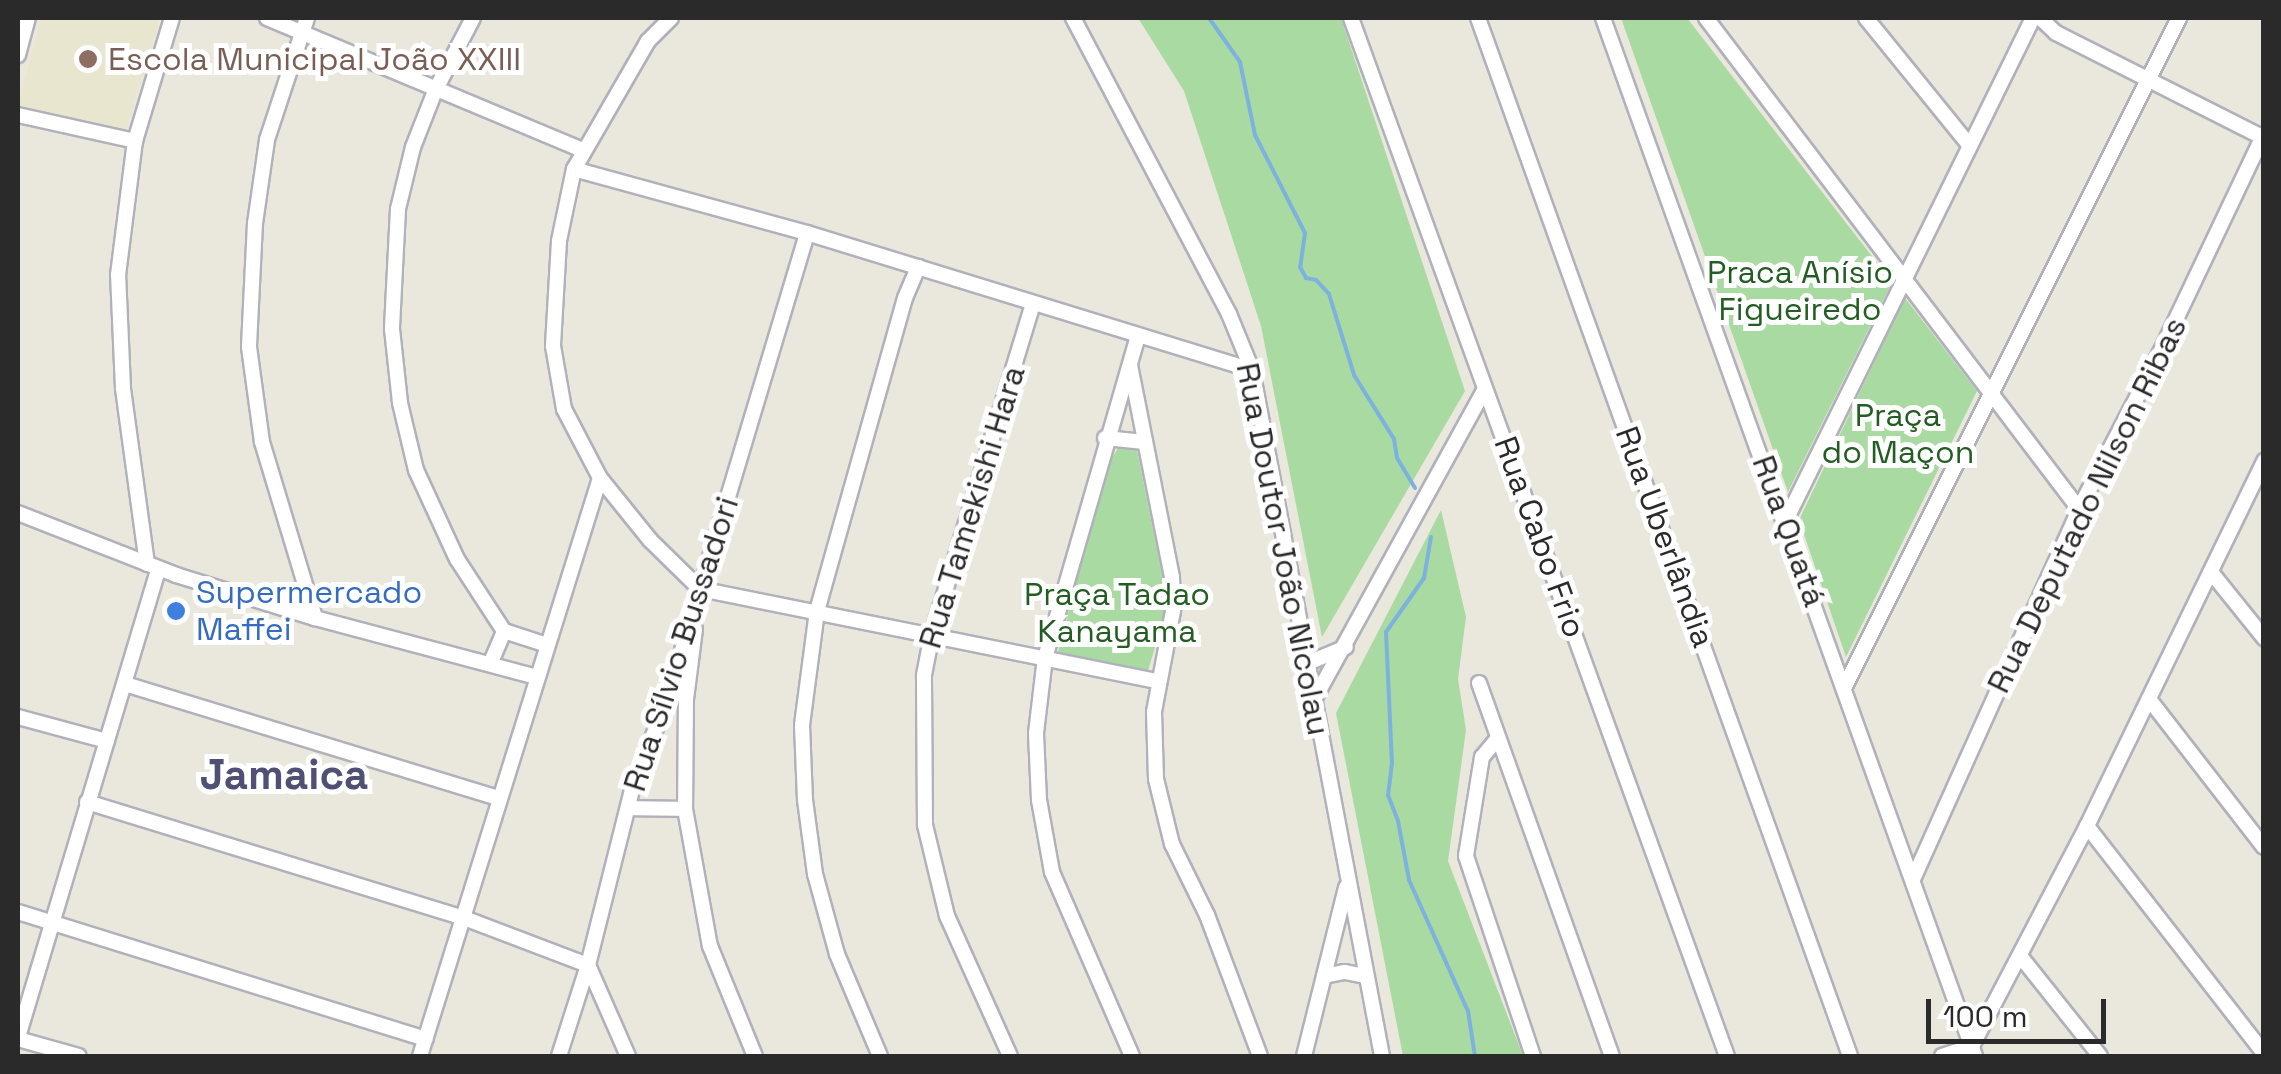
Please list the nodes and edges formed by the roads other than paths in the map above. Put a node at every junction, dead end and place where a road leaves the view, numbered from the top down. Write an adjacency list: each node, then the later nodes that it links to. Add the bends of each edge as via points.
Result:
1 (28, 18): 15 (street)
2 (172, 18): 20 (street)
3 (267, 18): 14 (street)
4 (473, 18): 17 (street)
5 (671, 18): 22 (street, via 648,40)
6 (1073, 18): 30 (street, Rua Doutor João Nicolau)
7 (1351, 18): 31 (street, Rua Cabo Frio)
8 (1478, 18): 98 (street, Rua Uberlândia)
9 (1603, 18): 39 (street, Rua Quatá)
10 (1706, 18): 26 (street)
11 (1866, 18): 21 (street)
12 (2037, 18): 16 (street); 21 (street)
13 (2179, 18): 16 (street)
14 (304, 25): 17 (street); 44 (street, via 267,140 249,347 262,442)
15 (18, 54)
16 (2147, 82): 19 (street); 32 (street)
17 (434, 91): 22 (street); 45 (street, via 398,210 392,329 400,403 416,470 458,559)
18 (18, 114): 20 (street)
19 (2263, 136): 37 (street, Rua Deputado Nilson Ribas)
20 (135, 141): 40 (street, via 118,304 126,416)
21 (1970, 146): 26 (street)
22 (583, 150): 23 (street)
23 (574, 169): 24 (street); 36 (street, via 558,241 553,346 564,409)
24 (807, 233): 25 (street); 42 (street, Rua Sílvio Bussadori)
25 (918, 267): 27 (street); 43 (street)
26 (1905, 278): 32 (street); 39 (street)
27 (1033, 302): 28 (street); 46 (street, Rua Tamekishi Hara)
28 (1138, 335): 29 (street); 30 (street)
29 (1130, 364): 33 (street); 34 (street)
30 (1252, 370): 52 (street, Rua Doutor João Nicolau)
31 (1485, 389): 49 (street); 97 (street, Rua Cabo Frio)
32 (1990, 389): 37 (street); 57 (street)
33 (1105, 438): 34 (street); 50 (street)
34 (1145, 442): 54 (street, via 1172,577 1173,610)
35 (2264, 461): 41 (street)
36 (600, 478): 42 (street); 48 (street)
37 (2079, 510): 71 (street, Rua Deputado Nilson Ribas)
38 (18, 513): 40 (street)
39 (1786, 520): 57 (street, Rua Quatá)
40 (153, 567): 44 (street); 56 (street)
41 (2211, 572): 47 (street); 61 (street)
42 (700, 588): 43 (street); 58 (street, Rua Sílvio Bussadori); 60 (street)
43 (817, 610): 46 (street); 89 (street, via 802,725 810,837 836,954)
44 (315, 618): 51 (street)
45 (504, 631): 48 (street); 51 (street)
46 (932, 634): 50 (street); 90 (street, Rua Tamekishi Hara, via 924,675 925,825 948,916)
47 (2264, 638)
48 (547, 645): 53 (street)
49 (1347, 647): 52 (street); 59 (street)
50 (1045, 658): 54 (street); 91 (street, via 1036,733 1052,872)
51 (491, 662): 53 (street)
52 (1308, 664): 59 (street, Rua Doutor João Nicolau)
53 (536, 677): 65 (street)
54 (1156, 681): 92 (street, via 1156,779 1172,844)
55 (1479, 683): 63 (street)
56 (125, 684): 64 (street); 65 (street)
57 (1844, 688): 71 (street, Rua Quatá)
58 (668, 698): 60 (street); 67 (street, Rua Sílvio Bussadori)
59 (1315, 698): 72 (street, Rua Doutor João Nicolau)
60 (686, 699): 68 (street)
61 (2149, 699): 69 (street); 70 (street)
62 (18, 717): 64 (street)
63 (1498, 738): 95 (street, via 1482,757 1466,856); 96 (street)
64 (107, 741): 66 (street)
65 (499, 798): 74 (street)
66 (88, 802): 74 (street); 75 (street)
67 (628, 808): 68 (street); 77 (street, Rua Sílvio Bussadori)
68 (685, 809): 88 (street, via 710,946)
69 (2087, 826): 76 (street); 83 (street)
70 (2264, 847)
71 (1914, 876): 82 (street, Rua Quatá)
72 (1347, 882): 78 (street); 79 (street, Rua Doutor João Nicolau)
73 (18, 912): 75 (street)
74 (464, 918): 77 (street); 81 (street)
75 (51, 922): 80 (street); 81 (street)
76 (2021, 958): 82 (street); 100 (street)
77 (588, 965): 86 (street, Rua Sílvio Bussadori); 87 (street)
78 (1324, 976): 79 (street); 93 (street)
79 (1366, 976): 94 (street, Rua Doutor João Nicolau)
80 (18, 1038): 84 (street)
81 (426, 1039): 85 (street)
82 (1974, 1051): 99 (street)
83 (2264, 1053)
84 (78, 1056)
85 (420, 1056)
86 (559, 1056)
87 (628, 1056)
88 (755, 1056)
89 (880, 1056)
90 (1010, 1056)
91 (1132, 1056)
92 (1260, 1056)
93 (1304, 1056)
94 (1382, 1056)
95 (1533, 1056)
96 (1612, 1056)
97 (1727, 1056)
98 (1850, 1056)
99 (1942, 1056)
100 (2100, 1056)

